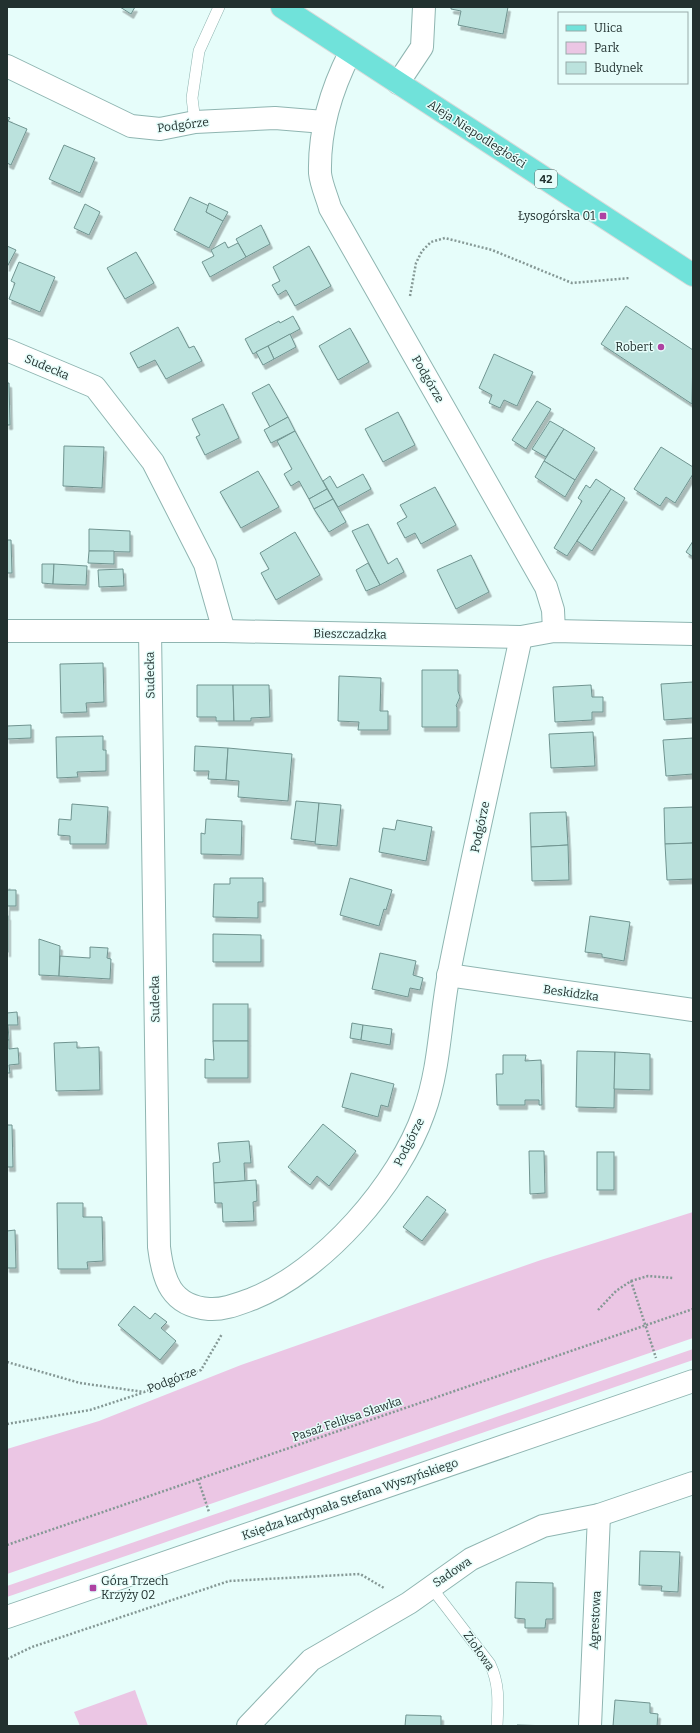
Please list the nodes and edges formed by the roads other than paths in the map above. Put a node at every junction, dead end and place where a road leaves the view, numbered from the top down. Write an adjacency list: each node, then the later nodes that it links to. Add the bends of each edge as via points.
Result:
1 (219, 7): 7 (lane, via 198,51 192,98)
2 (282, 7): 4 (main road, Aleja Niepodległości / 42)
3 (424, 7): 6 (street, via 422,47)
4 (350, 52): 6 (main road, Aleja Niepodległości / 42); 8 (street, Podgórze, via 339,74)
5 (7, 66): 7 (street, Podgórze, via 131,126 160,129)
6 (398, 83): 9 (main road, Aleja Niepodległości / 42)
7 (195, 122): 8 (street, Podgórze, via 275,118)
8 (324, 122): 14 (street, Podgórze, via 320,174 330,208 546,588 553,610)
9 (693, 275)
10 (7, 350): 13 (street, Sudecka, via 95,387 153,462 205,564)
11 (7, 631): 12 (street, Bieszczadzka)
12 (150, 631): 13 (street, Bieszczadzka); 19 (street, Sudecka, via 159,1248 162,1271 172,1292 188,1304 213,1309)
13 (224, 631): 16 (street, Bieszczadzka)
14 (554, 631): 15 (street, Bieszczadzka); 16 (street, Bieszczadzka)
15 (693, 634)
16 (521, 636): 17 (street, Podgórze)
17 (448, 975): 18 (street, Beskidzka); 19 (street, Podgórze, via 434,1076 424,1113 399,1164 367,1208 322,1254 270,1292)
18 (693, 1010)
19 (239, 1304)
20 (693, 1381): 24 (street, Księdza kardynała Stefana Wyszyńskiego)
21 (693, 1483): 22 (street, Sadowa)
22 (599, 1515): 23 (street, Sadowa, via 543,1526 471,1559); 27 (street, Agrestowa)
23 (431, 1587): 25 (street, Sadowa, via 409,1603 311,1660); 26 (lane, Ziołowa, via 490,1664 496,1676)
24 (7, 1617)
25 (248, 1726)
26 (497, 1726)
27 (590, 1726)

